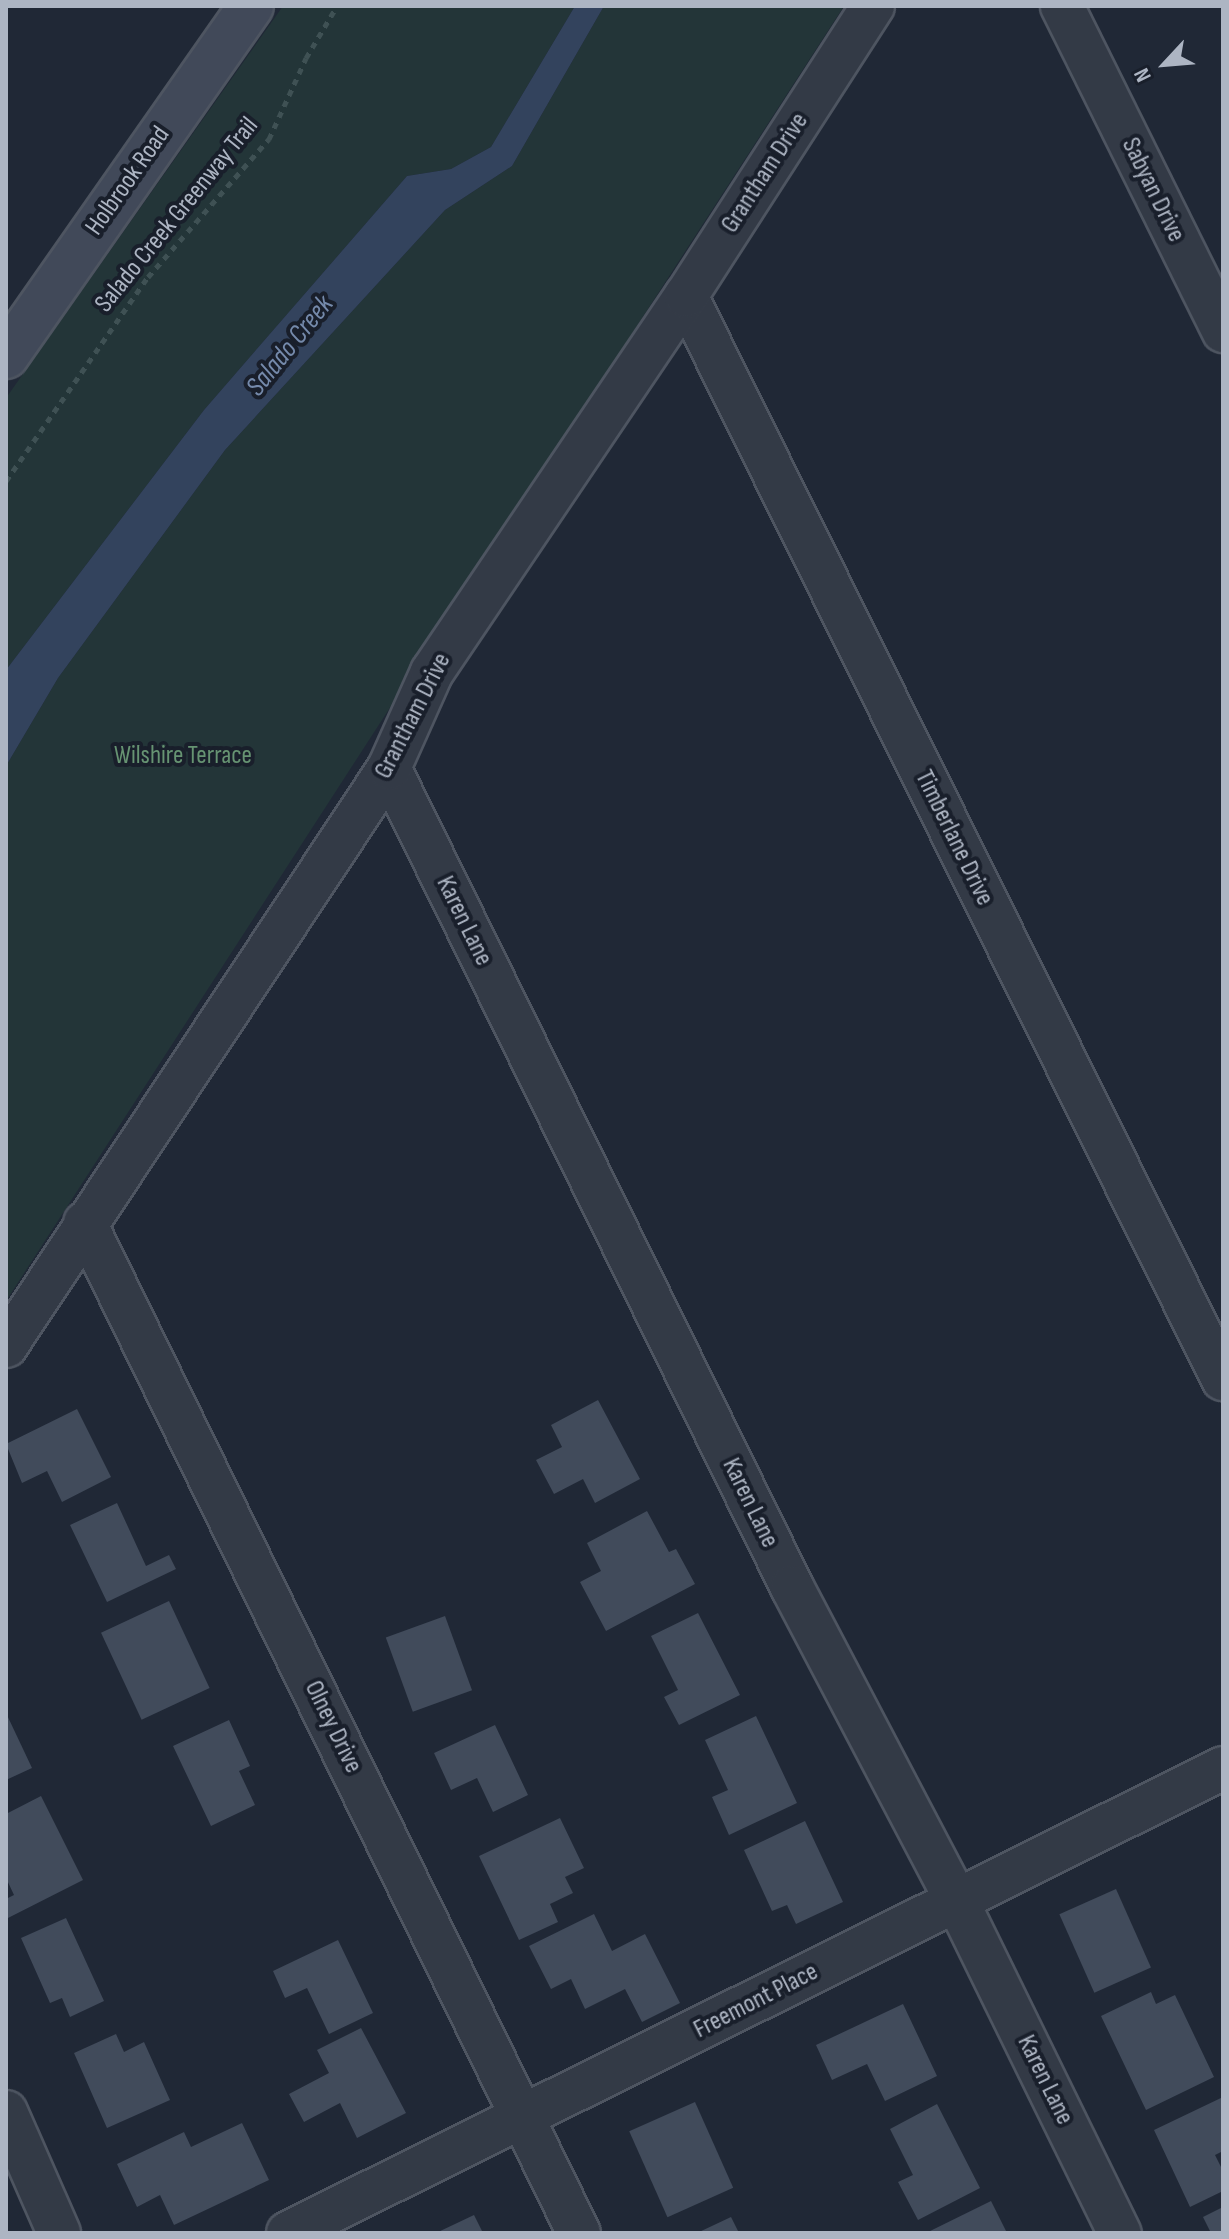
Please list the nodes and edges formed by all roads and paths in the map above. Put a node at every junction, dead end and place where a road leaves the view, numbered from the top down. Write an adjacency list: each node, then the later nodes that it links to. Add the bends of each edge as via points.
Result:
1 (251, 6): 7 (street, Holbrook Road)
2 (337, 6): 8 (path, Salado Creek Greenway Trail, via 269,139 148,277)
3 (873, 6): 5 (street, Grantham Drive)
4 (1062, 6): 6 (street, Sabyan Drive)
5 (686, 296): 9 (street, Grantham Drive, via 432,672); 12 (street, Timberlane Drive)
6 (1223, 331)
7 (6, 356)
8 (6, 481)
9 (389, 768): 10 (street, Grantham Drive); 14 (street, Karen Lane, via 792,1587)
10 (85, 1223): 11 (street, Grantham Drive); 16 (street, Olney Drive)
11 (6, 1346)
12 (1223, 1379)
13 (1223, 1768): 14 (street, Freemont Place)
14 (957, 1901): 16 (street, Freemont Place); 20 (street, Karen Lane)
15 (6, 2112): 17 (street)
16 (522, 2119): 18 (street, Freemont Place); 19 (street, Olney Drive)
17 (59, 2233)
18 (288, 2233)
19 (579, 2233)
20 (1120, 2233)

